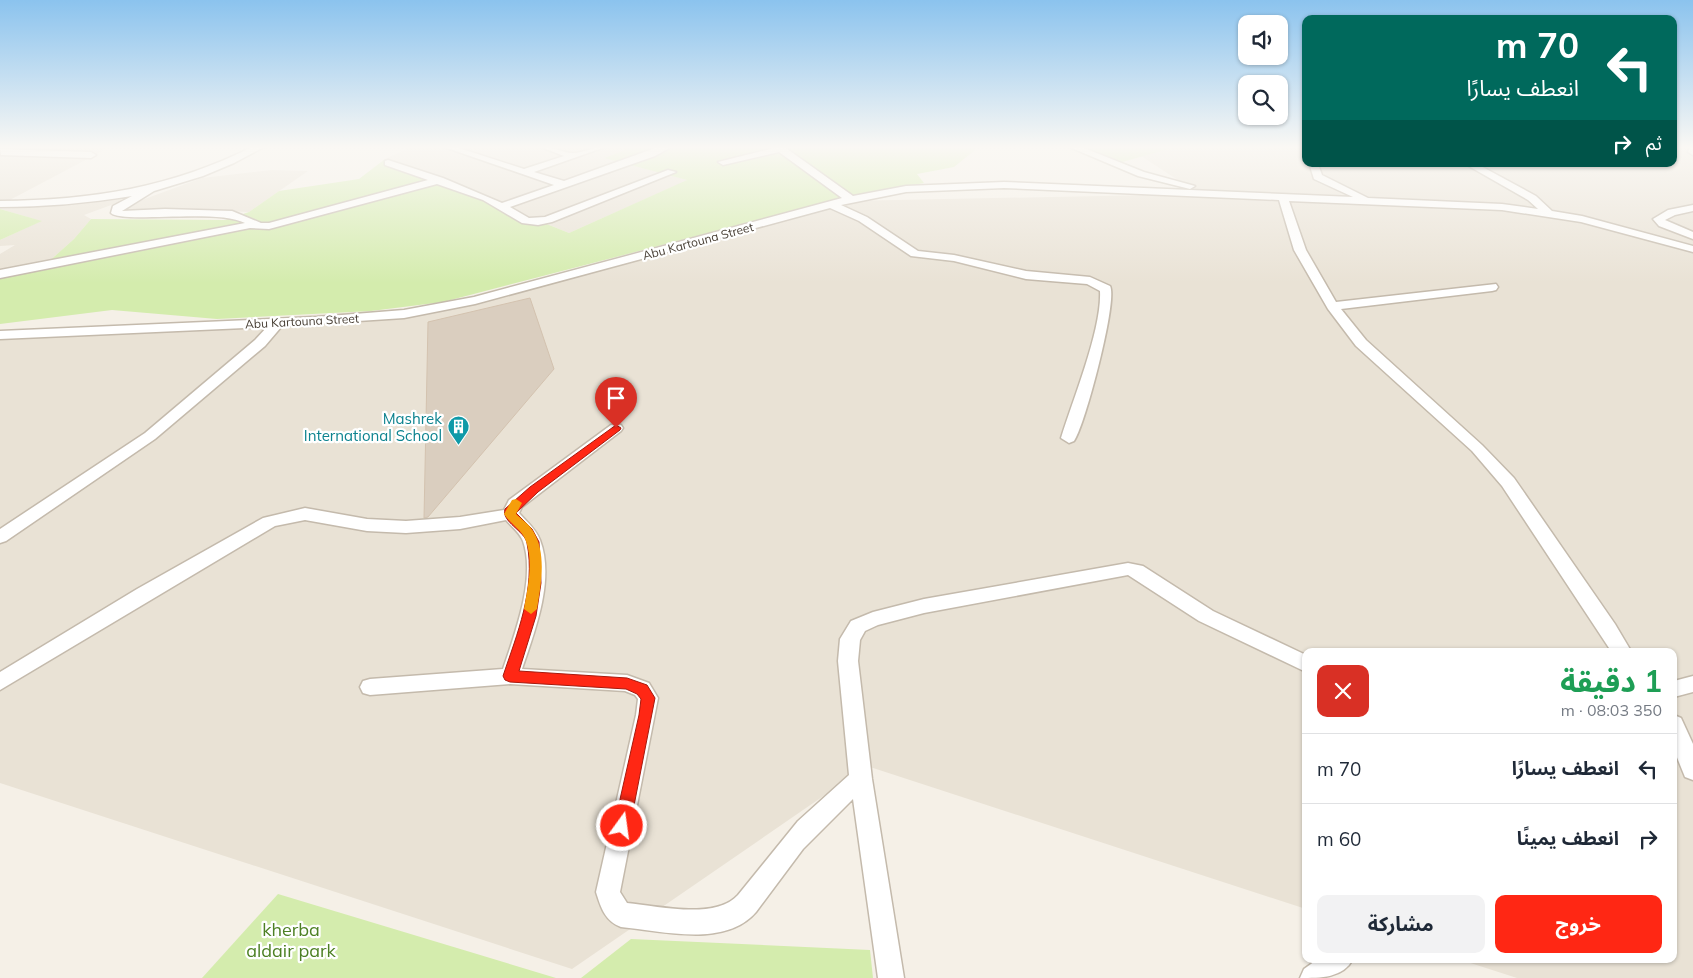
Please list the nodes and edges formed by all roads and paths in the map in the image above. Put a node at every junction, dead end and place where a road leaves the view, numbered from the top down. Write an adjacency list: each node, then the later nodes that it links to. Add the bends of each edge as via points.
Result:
1 (144, 192): 17 (street, via 58,202)
2 (148, 192): 22 (street, via 117,208 116,212 232,214 254,222)
3 (398, 192): 22 (street, via 308,217 269,226)
4 (468, 192): 19 (street)
5 (541, 192): 19 (street)
6 (619, 192): 19 (street, via 540,222 522,219)
7 (840, 192): 15 (street)
8 (893, 192): 15 (street, Abu Kartouna Street)
9 (1148, 192): 13 (street, Abu Kartouna Street)
10 (1205, 192): 13 (street)
11 (1348, 192): 16 (street)
12 (1520, 192): 21 (street)
13 (1211, 194): 14 (street, Abu Kartouna Street)
14 (1283, 198): 16 (street, Abu Kartouna Street); 27 (street, via 1300,250)
15 (852, 200): 18 (street, Abu Kartouna Street)
16 (1367, 201): 21 (street, Abu Kartouna Street)
17 (0, 204)
18 (831, 204): 28 (street, Abu Kartouna Street, via 436,308 359,318); 31 (street, via 864,219 915,254 954,258 1026,275 1090,281 1106,289 1108,295 1100,330)
19 (502, 206)
20 (1693, 208): 23 (street, via 1658,216 1663,224)
21 (1548, 213): 24 (street, Abu Kartouna Street)
22 (253, 226): 25 (street)
23 (1693, 236)
24 (1693, 249)
25 (0, 274)
26 (1492, 287): 27 (street)
27 (1332, 306): 34 (street, via 1361,343 1477,448 1508,482)
28 (278, 323): 29 (street, Abu Kartouna Street); 33 (street, via 254,349 150,436)
29 (0, 335)
30 (616, 428): 32 (street, via 515,504)
31 (1069, 438)
32 (510, 514): 36 (street, via 533,542 535,575 530,616); 37 (street, via 460,523 406,527 367,525 305,514 286,516 168,580)
33 (0, 537)
34 (1619, 648)
35 (1302, 662): 43 (street, via 1206,616 1137,571 1128,569 924,606 873,619 858,626 850,639 848,662)
36 (510, 676): 39 (street); 43 (street, via 627,683 642,690 648,698 608,892 613,906 621,915 689,920 719,920 734,915 752,896 792,840 830,802)
37 (0, 682)
38 (1693, 684): 40 (street)
39 (370, 687)
40 (1677, 688)
41 (1677, 731): 42 (street)
42 (1693, 770)
43 (861, 779): 45 (street)
44 (1334, 963): 46 (street)
45 (891, 978)
46 (1313, 978)

